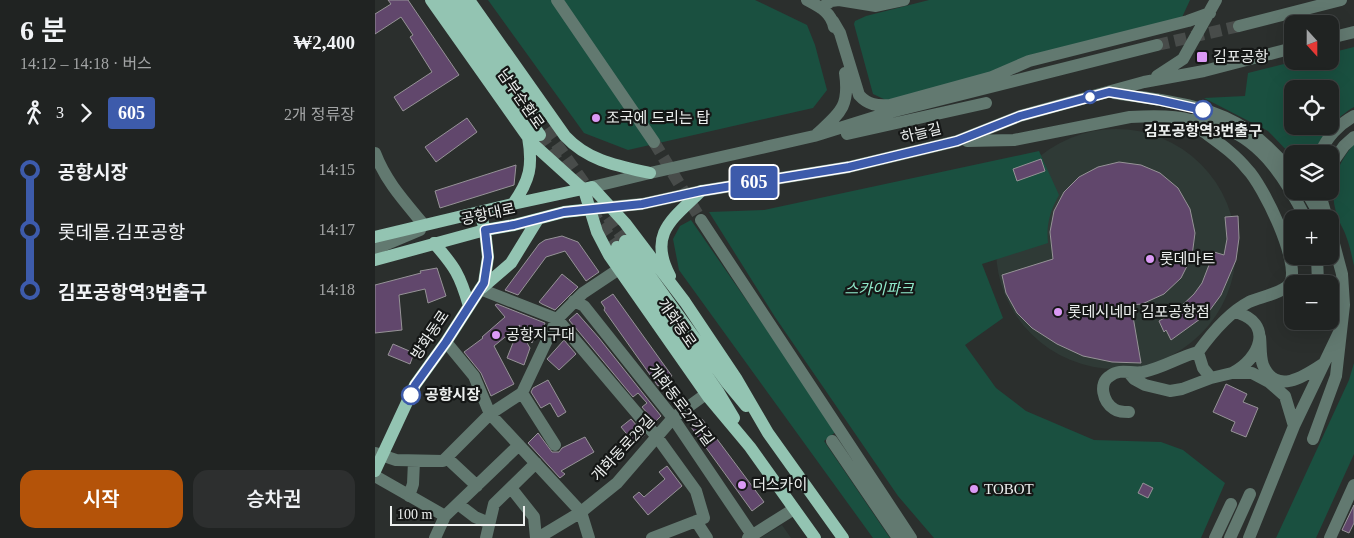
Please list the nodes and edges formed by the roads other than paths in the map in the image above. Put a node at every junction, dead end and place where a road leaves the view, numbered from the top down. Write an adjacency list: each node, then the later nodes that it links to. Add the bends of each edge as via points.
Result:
1 (431, 0): 22 (main road, 남부순환로)
2 (444, 0): 22 (main road, 남부순환로)
3 (455, 0): 22 (main road, 남부순환로)
4 (469, 0): 22 (main road, 남부순환로)
5 (557, 0): 26 (street)
6 (904, 0): 9 (street, via 876,6 839,0)
7 (1216, 0): 10 (street, 하늘길)
8 (1341, 0): 12 (street)
9 (816, 3): 11 (street)
10 (1210, 13): 11 (street, via 1029,62 992,77 878,106 859,95 840,33); 17 (street, 하늘길, via 1183,59)
11 (833, 21): 23 (street, via 845,70 847,96 836,117)
12 (1239, 26)
13 (1354, 32): 14 (street)
14 (1339, 36)
15 (1157, 45): 23 (street, via 891,112)
16 (1284, 50): 17 (street, 하늘길, via 1204,71)
17 (1144, 82): 18 (street, 하늘길)
18 (1109, 92): 25 (street, 하늘길, via 1020,116); 30 (street, via 1192,107 1228,120 1248,131)
19 (986, 103): 23 (street, via 840,136)
20 (1354, 116): 27 (street, via 1340,125)
21 (1192, 120): 25 (street, via 1129,117 1014,140); 37 (street, via 1225,129 1260,151 1281,175); 55 (street, via 1256,178 1276,218 1291,264 1291,278 1286,287 1249,302)
22 (540, 133): 31 (main road, via 572,144 609,164); 32 (main road, 남부순환로); 34 (main road, via 528,178)
23 (814, 136): 31 (street)
24 (1354, 137): 29 (street)
25 (957, 141): 33 (street, 하늘길, via 849,167)
26 (654, 142)
27 (1324, 145)
28 (375, 153): 42 (street, via 393,188)
29 (1339, 153)
30 (1284, 163)
31 (650, 172): 32 (street)
32 (588, 189): 34 (main road, 공항대로); 35 (main road, 남부순환로); 36 (main road)
33 (701, 191): 35 (street, 하늘길, via 642,204); 53 (main road, via 666,225 662,234 667,270)
34 (513, 204): 38 (main road, 공항대로)
35 (609, 207): 36 (main road, 공항대로); 46 (main road, 개화동로, via 625,223)
36 (590, 210): 39 (main road, 공항대로); 46 (main road, 개화동로, via 597,232)
37 (1301, 210)
38 (480, 212): 41 (main road, 공항대로); 43 (main road, 방화동로)
39 (538, 219): 43 (main road, 공항대로); 51 (main road, via 511,263)
40 (701, 220): 106 (street)
41 (439, 222): 42 (main road, 공항대로); 47 (street)
42 (424, 225): 44 (main road, 공항대로)
43 (485, 230): 45 (main road, 공항대로); 51 (main road, 방화동로, via 488,257)
44 (375, 238)
45 (434, 243): 48 (main road, 공항대로); 54 (main road, via 457,271)
46 (622, 245): 50 (main road, 개화동로); 53 (main road, 개화동로); 71 (main road, 개화동로); 77 (main road, 개화동로, via 719,393)
47 (375, 249)
48 (375, 260)
49 (1339, 263): 57 (street, via 1344,306)
50 (619, 269): 52 (street); 66 (main road, 개화동로)
51 (480, 289): 54 (main road, 방화동로); 56 (street)
52 (574, 301): 56 (street); 69 (street, 개화동로27가길, via 584,306)
53 (685, 302): 71 (main road, 개화동로)
54 (469, 306): 59 (main road, 방화동로)
55 (1235, 312): 58 (street, via 1247,315 1256,324); 60 (street, via 1209,336)
56 (557, 319): 65 (street); 72 (street)
57 (1341, 328): 61 (street); 73 (street, via 1336,376)
58 (1260, 337): 61 (street, via 1263,363 1277,380 1289,382); 63 (street, via 1247,362)
59 (446, 342): 68 (street, via 474,376); 78 (main road, 방화동로, via 415,385)
60 (1198, 352): 62 (street, via 1156,369); 64 (street, via 1203,368)
61 (1323, 364): 70 (street)
62 (1129, 372): 64 (street, via 1145,385 1171,391); 67 (street, via 1119,371 1108,376 1103,392 1115,410)
63 (1232, 373): 64 (street); 70 (street, via 1252,373 1269,382 1285,396)
64 (1211, 378)
65 (522, 393): 68 (street); 76 (street)
66 (706, 394): 69 (street, 개화동로29길); 77 (main road, 개화동로)
67 (1129, 412)
68 (490, 414): 75 (street); 79 (street)
69 (673, 418): 72 (street, 개화동로29길); 96 (street, 개화동로27가길)
70 (1294, 426): 109 (street)
71 (768, 433): 104 (main road, 개화동로)
72 (657, 437): 92 (street, 개화동로29길, via 617,483); 94 (street, via 696,491 704,518)
73 (1313, 439)
74 (832, 441): 105 (street)
75 (519, 445): 81 (street); 84 (street)
76 (555, 445)
77 (750, 447): 91 (main road, 개화동로)
78 (379, 455): 80 (street); 82 (main road, 방화동로)
79 (447, 458): 80 (street, via 443,461); 84 (street)
80 (414, 461): 88 (street)
81 (536, 463): 86 (street); 92 (street)
82 (375, 471)
83 (375, 476): 88 (street)
84 (477, 486): 89 (street)
85 (1354, 486): 110 (street)
86 (511, 488): 95 (street, via 493,504); 99 (street, 개화동로29길, via 534,516)
87 (1250, 494): 108 (street)
88 (409, 496): 93 (street)
89 (458, 504): 93 (street); 95 (street)
90 (1231, 504): 107 (street)
91 (794, 509): 96 (street); 103 (main road, 개화동로)
92 (581, 512): 99 (street, 개화동로29길); 100 (street)
93 (445, 516): 97 (street)
94 (696, 522): 101 (street); 102 (street)
95 (489, 523): 98 (street)
96 (750, 537)
97 (436, 538)
98 (486, 538)
99 (537, 538)
100 (589, 538)
101 (652, 538)
102 (707, 538)
103 (815, 538)
104 (843, 538)
105 (898, 538)
106 (911, 538)
107 (1215, 538)
108 (1230, 538)
109 (1249, 538)
110 (1330, 538)

